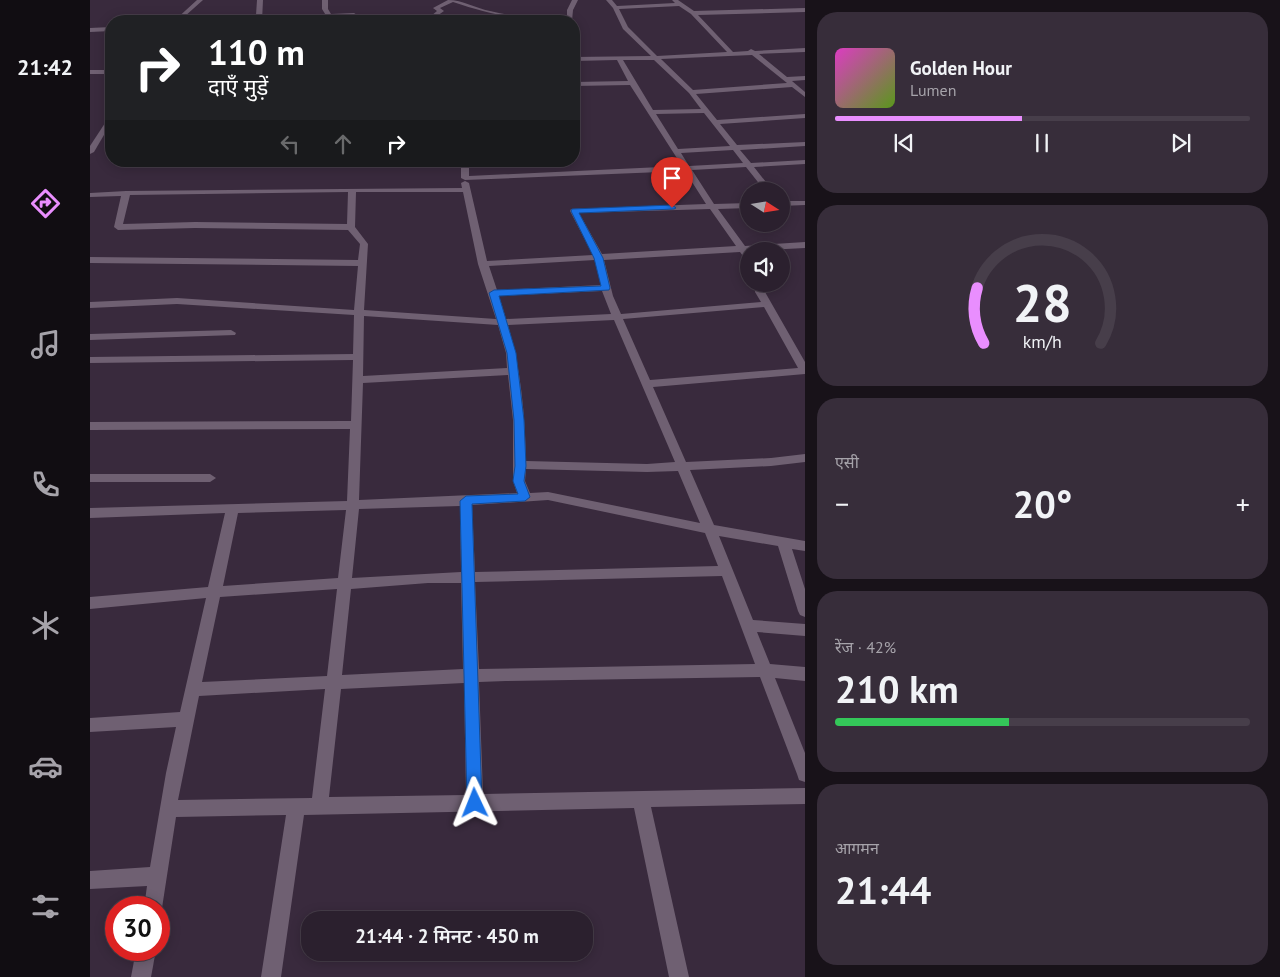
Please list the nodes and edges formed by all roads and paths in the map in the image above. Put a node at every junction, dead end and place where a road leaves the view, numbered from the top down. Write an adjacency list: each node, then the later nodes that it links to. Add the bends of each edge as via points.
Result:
1 (200, 0): 14 (street)
2 (260, 0): 15 (street)
3 (325, 0): 16 (street)
4 (452, 0): 18 (street, via 436,8 441,11); 19 (street)
5 (575, 0): 20 (street)
6 (609, 0): 9 (street)
7 (678, 2): 9 (street); 12 (street)
8 (805, 4): 11 (street, via 766,6)
9 (616, 8): 27 (street, via 626,28)
10 (805, 10): 11 (street)
11 (772, 11): 12 (street)
12 (693, 13): 24 (street)
13 (354, 14): 17 (street)
14 (183, 15)
15 (259, 15)
16 (328, 15)
17 (342, 15)
18 (435, 15)
19 (503, 15)
20 (570, 15)
21 (105, 29): 22 (street)
22 (90, 30)
23 (805, 50): 25 (street)
24 (731, 52): 25 (street); 27 (street)
25 (751, 52): 32 (street)
26 (619, 58): 27 (street); 28 (street); 34 (street)
27 (654, 58): 36 (street)
28 (580, 59)
29 (90, 72): 30 (street)
30 (105, 72)
31 (805, 78): 32 (street)
32 (786, 79): 35 (street)
33 (580, 84): 34 (street)
34 (632, 84): 39 (street)
35 (794, 85): 36 (street); 37 (street)
36 (690, 92): 38 (street)
37 (805, 95)
38 (706, 111): 39 (street); 41 (street)
39 (651, 112): 48 (street)
40 (805, 116): 41 (street)
41 (715, 122): 47 (street)
42 (105, 127): 44 (street)
43 (90, 136): 44 (street)
44 (99, 136): 45 (street); 49 (street)
45 (105, 136)
46 (805, 144): 47 (street)
47 (735, 147): 48 (street); 51 (street)
48 (677, 151): 53 (street)
49 (90, 152)
50 (805, 162): 51 (street)
51 (748, 165): 53 (street); 55 (street)
52 (465, 167): 54 (street)
53 (688, 168): 54 (street); 63 (street)
54 (465, 178): 57 (street)
55 (762, 182)
56 (352, 190): 57 (street); 58 (street); 64 (street)
57 (465, 190): 72 (street)
58 (126, 193): 59 (street); 64 (street, via 118,227)
59 (90, 195)
60 (805, 203): 61 (street)
61 (790, 204)
62 (740, 205): 63 (street)
63 (712, 206): 67 (street); 69 (street, via 574,211)
64 (351, 227): 71 (street, via 364,244)
65 (805, 245): 66 (street)
66 (790, 246)
67 (740, 248)
68 (740, 249): 69 (street)
69 (599, 258): 72 (street); 73 (street)
70 (90, 260): 71 (street)
71 (362, 263): 78 (street)
72 (483, 264): 75 (street)
73 (606, 288): 75 (street); 79 (street)
74 (760, 292): 77 (street)
75 (494, 293): 80 (street)
76 (90, 304): 78 (street, via 177,301)
77 (768, 304): 79 (street); 86 (street)
78 (359, 313): 80 (street); 83 (street)
79 (617, 318): 80 (street); 88 (street)
80 (501, 322): 85 (street, via 512,353)
81 (230, 333): 82 (street)
82 (90, 336)
83 (358, 357): 84 (street); 87 (street)
84 (90, 360)
85 (513, 371): 87 (street); 92 (street)
86 (805, 371): 88 (street)
87 (358, 380): 89 (street)
88 (646, 384): 93 (street)
89 (356, 425): 90 (street); 98 (street)
90 (90, 426)
91 (805, 458): 93 (street)
92 (520, 466): 93 (street); 96 (street, via 519,481)
93 (684, 466): 101 (street)
94 (90, 478): 95 (street)
95 (210, 478)
96 (525, 497): 97 (street); 101 (street, via 548,496)
97 (466, 501): 98 (street); 105 (street)
98 (353, 504): 99 (street); 106 (street)
99 (234, 508): 100 (street); 107 (street)
100 (90, 513)
101 (710, 530): 102 (street); 104 (street)
102 (783, 542): 103 (street); 109 (street)
103 (805, 546)
104 (727, 571): 105 (street); 110 (street)
105 (468, 577): 106 (street); 114 (street)
106 (344, 583): 107 (street); 115 (street)
107 (216, 592): 108 (street); 116 (street)
108 (90, 603)
109 (805, 611)
110 (748, 625): 111 (street); 112 (street)
111 (805, 630)
112 (765, 670): 113 (street); 114 (street); 119 (street)
113 (805, 674)
114 (471, 676): 115 (street); 122 (street)
115 (334, 683): 116 (street); 123 (street)
116 (194, 690): 117 (street)
117 (187, 719): 118 (street); 125 (street)
118 (90, 725)
119 (805, 774)
120 (805, 796): 121 (street)
121 (641, 799): 122 (street); 132 (street)
122 (475, 803): 123 (street)
123 (320, 806): 124 (street)
124 (296, 807): 125 (street); 131 (street)
125 (168, 809): 126 (street)
126 (158, 876): 127 (street); 128 (street)
127 (90, 880)
128 (155, 896)
129 (144, 961): 130 (street)
130 (141, 977)
131 (271, 977)
132 (679, 977)

